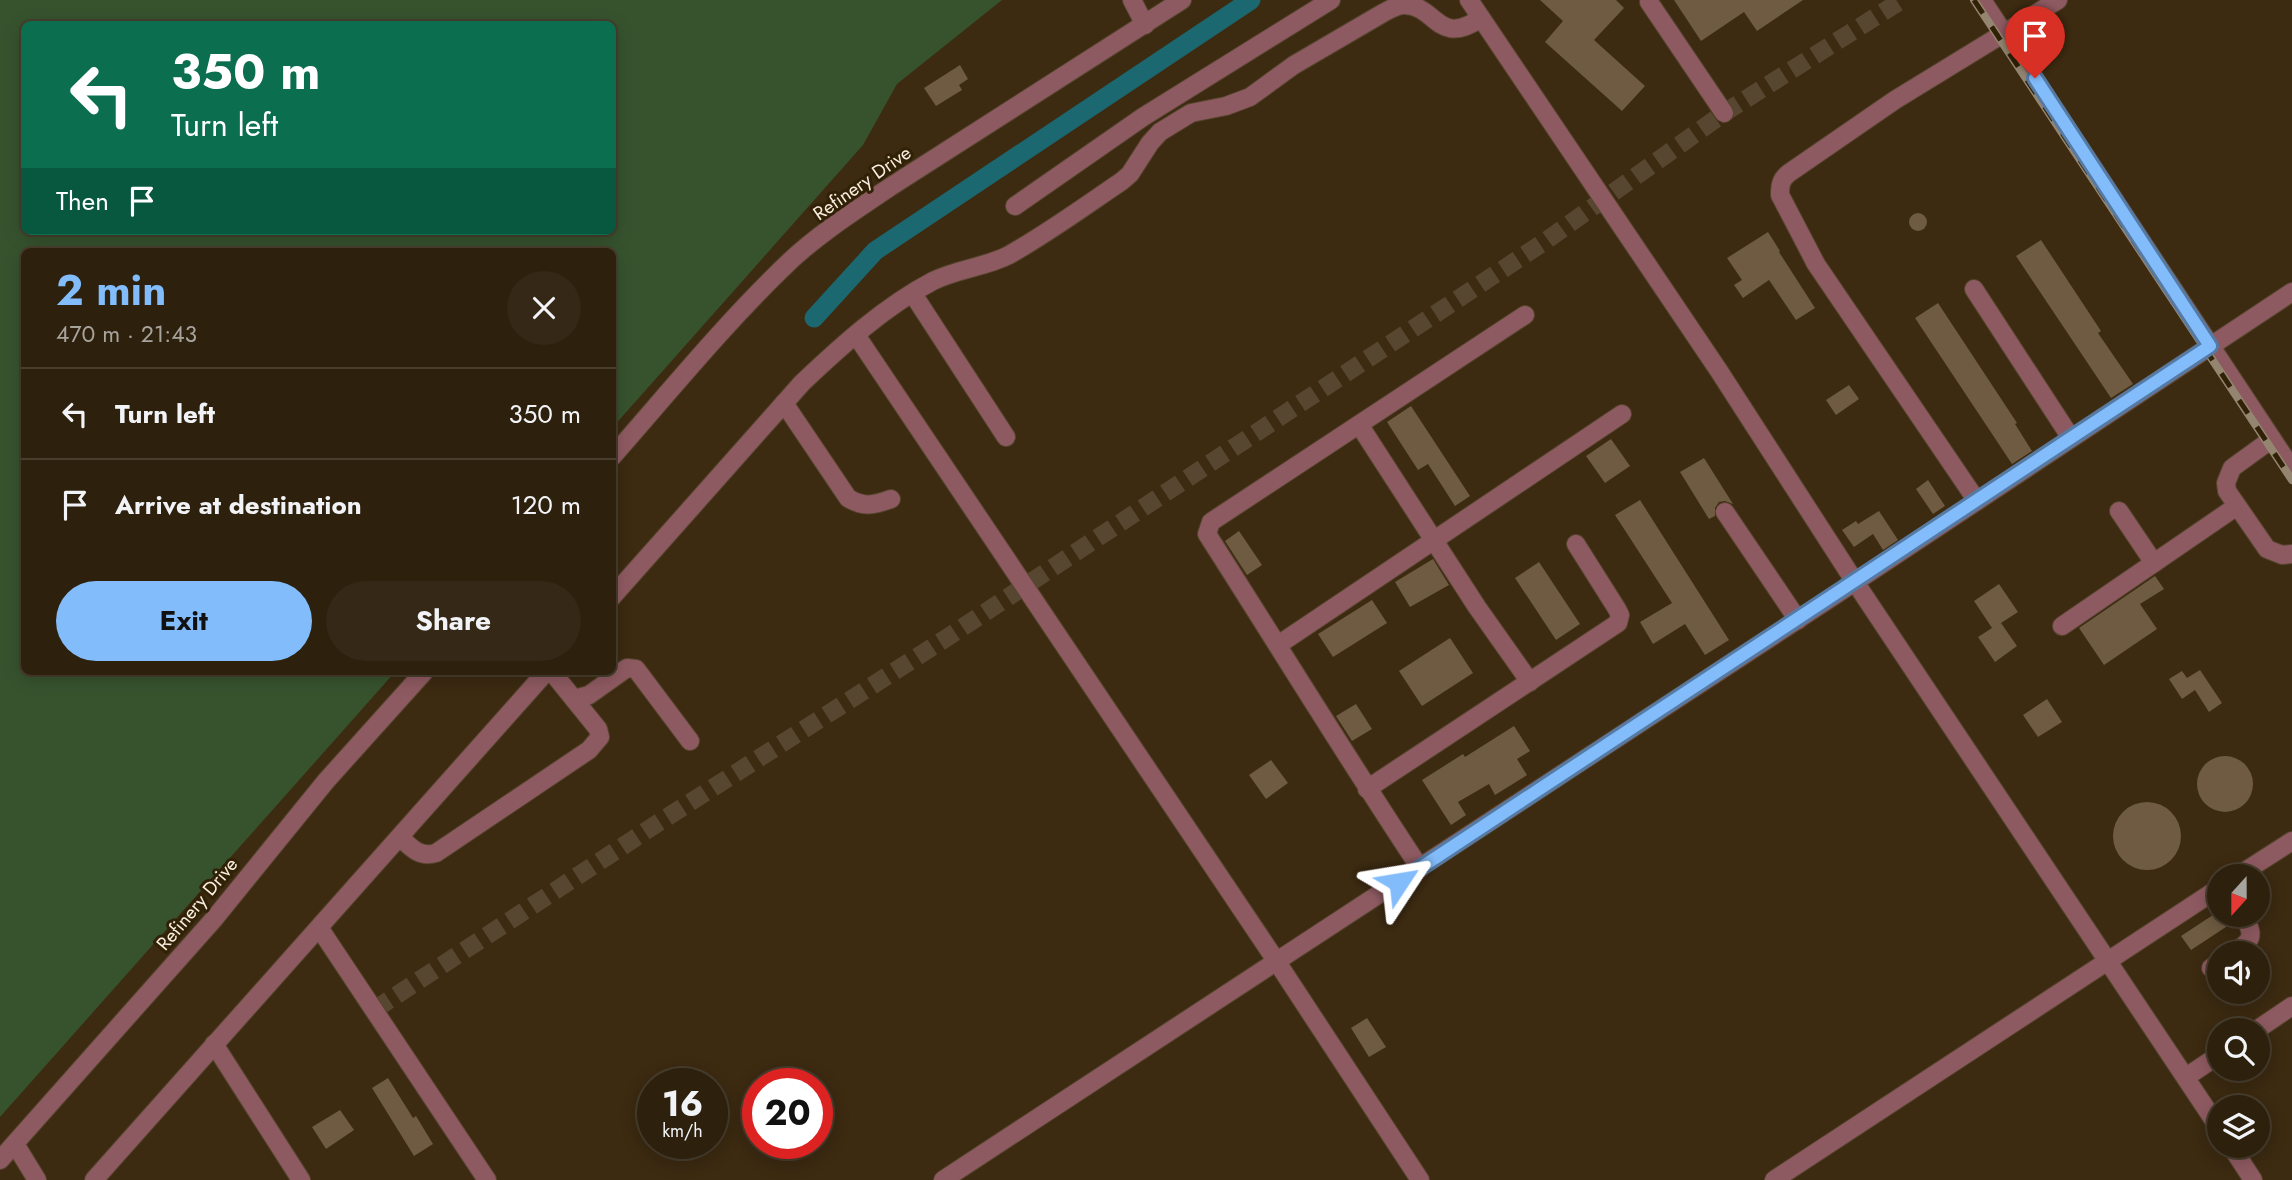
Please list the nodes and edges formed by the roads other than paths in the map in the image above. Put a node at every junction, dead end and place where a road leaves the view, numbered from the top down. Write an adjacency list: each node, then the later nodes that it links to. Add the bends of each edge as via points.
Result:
1 (1132, 0): 9 (street)
2 (1182, 0): 9 (street, Refinery Drive)
3 (1331, 0): 12 (street, via 1143,117)
4 (1469, 0): 8 (street)
5 (1982, 0): 10 (street)
6 (2058, 0): 10 (street)
7 (1649, 2): 11 (street)
8 (1481, 18): 15 (street, via 1459,29 1411,6 1397,6 1294,65 1250,97 1191,113 1160,132 1122,181 1015,251 954,272); 36 (street, via 1719,371)
9 (1145, 24): 25 (street, Refinery Drive, via 890,187 792,259)
10 (2006, 33): 18 (street); 28 (street, via 1895,100 1789,173 1780,187 1816,264)
11 (1724, 113)
12 (1015, 206)
13 (1974, 289): 23 (street)
14 (2292, 292): 18 (street)
15 (913, 294): 17 (street); 22 (street)
16 (1525, 315): 21 (street)
17 (856, 335): 19 (street); 55 (street)
18 (2210, 346): 23 (street); 24 (street)
19 (784, 403): 27 (street, via 848,498 864,506); 37 (street)
20 (1622, 414): 32 (street)
21 (1360, 426): 32 (street); 40 (street, via 1208,526 1207,534)
22 (1006, 437)
23 (2071, 438): 28 (street)
24 (2272, 439): 26 (street); 29 (street, via 2228,474 2227,491)
25 (616, 452)
26 (2292, 469)
27 (891, 499)
28 (1977, 501): 36 (street)
29 (2237, 506): 34 (street, via 2267,549); 35 (street)
30 (2119, 511): 35 (street)
31 (1724, 512): 38 (street)
32 (1434, 540): 40 (street); 44 (street)
33 (1576, 544): 44 (street, via 1620,620)
34 (2292, 554)
35 (2154, 563): 39 (street)
36 (1854, 582): 38 (street); 54 (street)
37 (616, 592)
38 (1798, 620): 51 (street)
39 (2062, 626)
40 (1278, 645): 47 (street)
41 (421, 675): 62 (street, Refinery Drive)
42 (546, 675): 48 (street)
43 (552, 675): 45 (street)
44 (1531, 682): 47 (street)
45 (574, 699): 46 (street, via 589,695 627,668 636,669); 48 (street, via 600,733 589,750 436,853 422,854)
46 (690, 741)
47 (1367, 789): 51 (street)
48 (400, 837): 53 (street)
49 (2292, 841): 50 (street)
50 (2256, 864)
51 (1420, 868): 55 (street)
52 (2207, 896): 54 (street)
53 (320, 929): 58 (street); 69 (street)
54 (2108, 960): 60 (street); 71 (street)
55 (1277, 962): 66 (street); 70 (street)
56 (2292, 1006): 57 (street)
57 (2270, 1021)
58 (214, 1044): 67 (street); 68 (street)
59 (2207, 1063): 60 (street)
60 (2186, 1077): 61 (street)
61 (2207, 1109)
62 (15, 1144): 64 (street, Refinery Drive); 65 (street)
63 (2239, 1158): 72 (street)
64 (0, 1160)
65 (33, 1173)
66 (1416, 1179)
67 (94, 1180)
68 (301, 1180)
69 (487, 1180)
70 (943, 1180)
71 (1774, 1180)
72 (2253, 1180)

